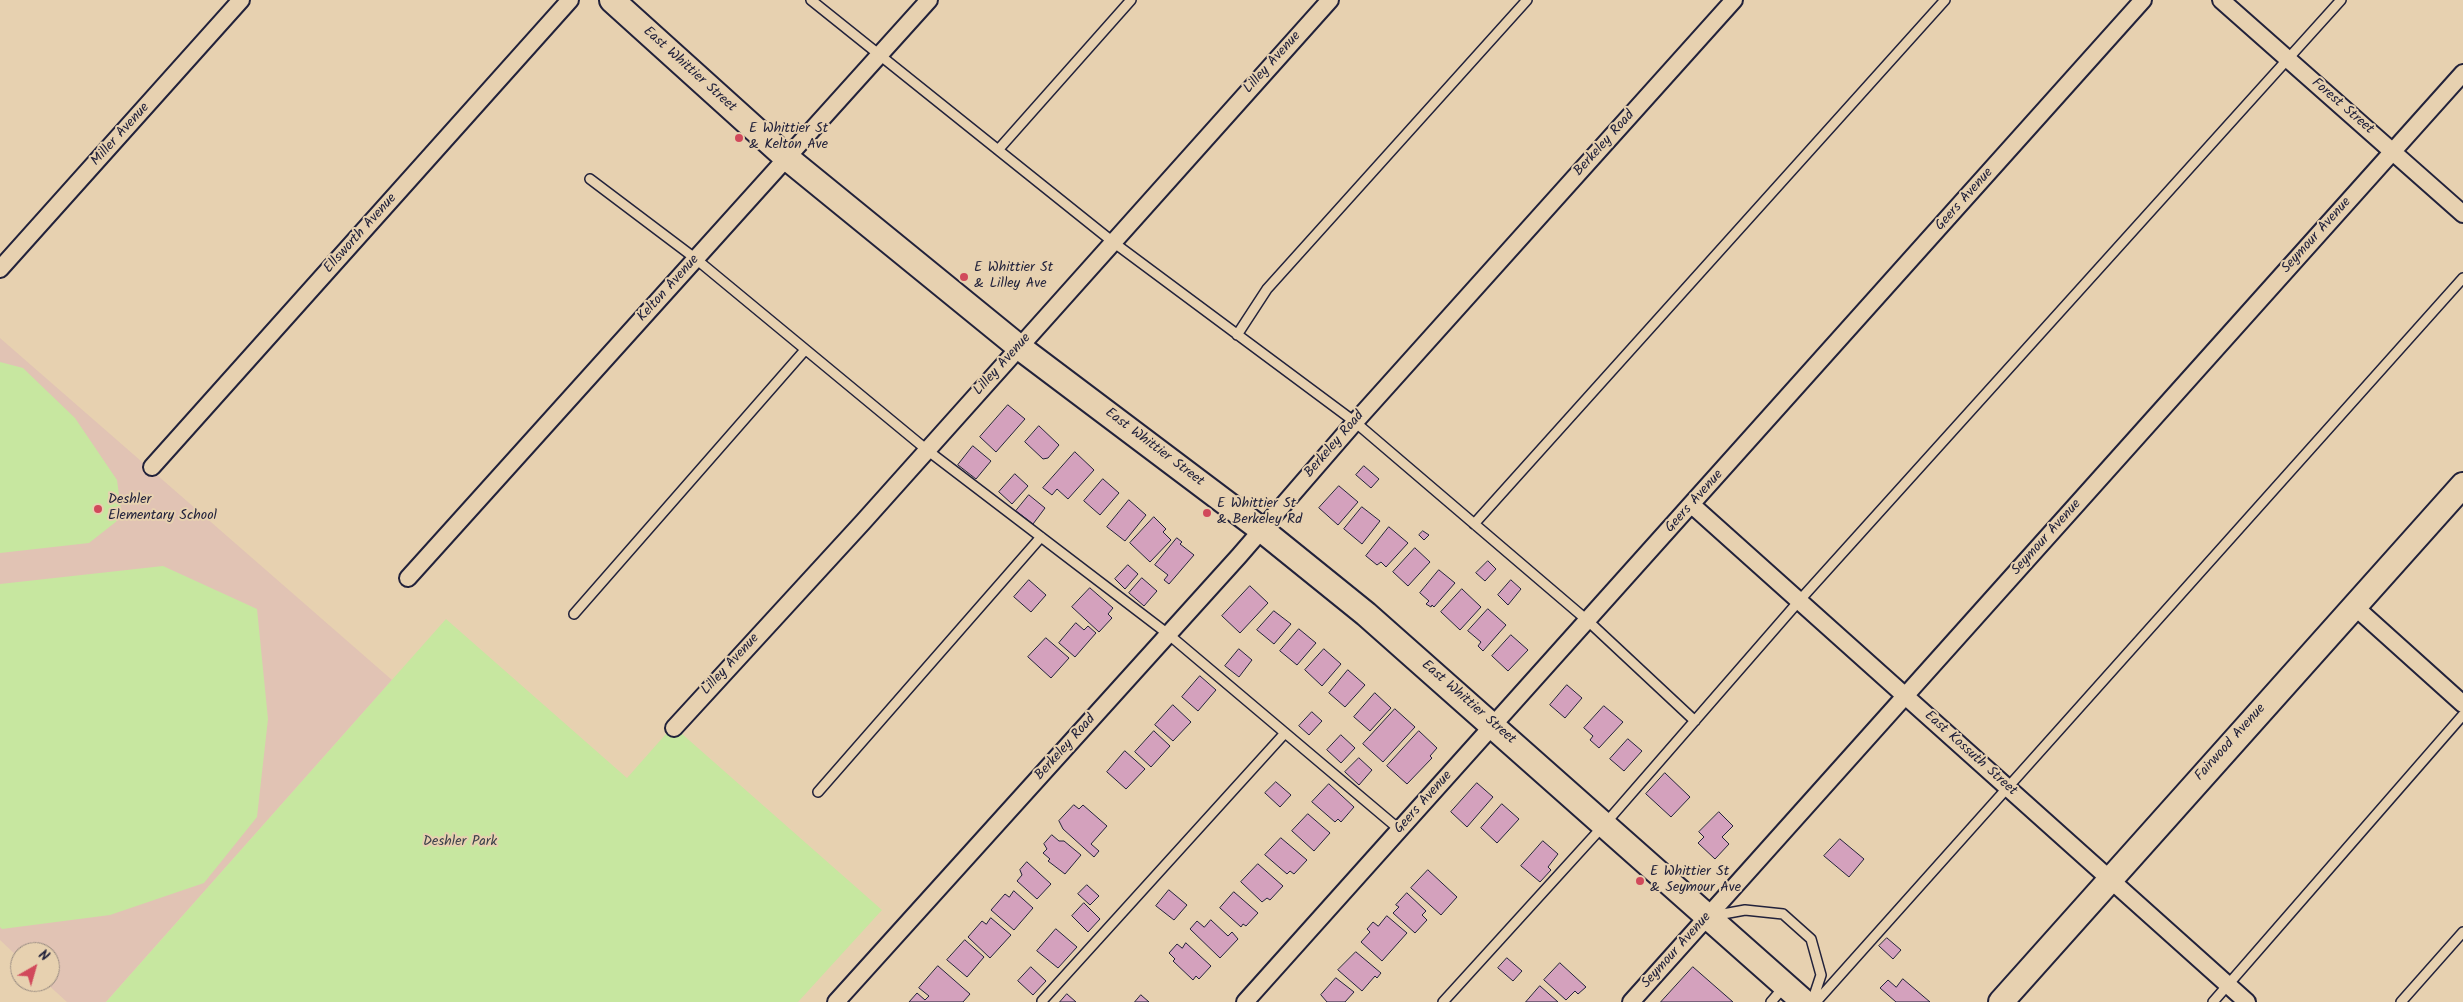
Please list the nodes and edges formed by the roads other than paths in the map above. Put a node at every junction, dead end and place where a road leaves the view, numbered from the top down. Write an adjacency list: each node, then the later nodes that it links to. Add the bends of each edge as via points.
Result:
1 (241, 0): 24 (street, Miller Avenue)
2 (570, 0): 31 (street, Ellsworth Avenue)
3 (612, 0): 19 (street, East Whittier Street)
4 (811, 0): 14 (lane)
5 (929, 0): 14 (street, Kelton Avenue)
6 (1131, 0): 17 (lane)
7 (1330, 0): 22 (street, Lilley Avenue)
8 (1527, 0): 26 (lane, via 1267,289)
9 (1946, 0): 34 (lane)
10 (2143, 0): 33 (street, Geers Avenue)
11 (2221, 0): 15 (street, Forest Street)
12 (2341, 0): 15 (lane)
13 (1726, 3): 29 (street, Berkeley Road)
14 (879, 55): 17 (lane); 19 (street, Kelton Avenue)
15 (2288, 59): 18 (street, Forest Street); 38 (lane)
16 (2463, 74): 18 (street, Seymour Avenue)
17 (998, 150): 22 (lane)
18 (2393, 152): 21 (street, Forest Street); 43 (street, Seymour Avenue)
19 (787, 158): 23 (street, Kelton Avenue); 27 (street, East Whittier Street)
20 (590, 178): 23 (lane)
21 (2463, 214)
22 (1113, 242): 26 (lane); 27 (street, Lilley Avenue)
23 (696, 259): 28 (lane); 37 (street, Kelton Avenue)
24 (0, 269)
25 (2463, 278): 50 (lane)
26 (1238, 335): 29 (lane)
27 (1019, 346): 30 (street, Lilley Avenue); 35 (street, East Whittier Street)
28 (805, 350): 30 (lane); 40 (lane)
29 (1355, 422): 34 (lane); 35 (street, Berkeley Road)
30 (926, 450): 36 (lane); 48 (street, Lilley Avenue)
31 (152, 467)
32 (2463, 485): 39 (street, Fairwood Avenue)
33 (1692, 505): 38 (street, East Kossuth Street); 41 (street, Geers Avenue)
34 (1474, 524): 41 (lane)
35 (1262, 530): 42 (street, Berkeley Road); 47 (street, East Whittier Street, via 1366,614)
36 (1041, 537): 42 (lane); 51 (lane)
37 (408, 578)
38 (1799, 601): 43 (street, East Kossuth Street); 46 (lane)
39 (2354, 606): 44 (street); 54 (street, Fairwood Avenue)
40 (574, 614)
41 (1588, 621): 46 (lane); 47 (street, Geers Avenue)
42 (1168, 634): 49 (lane); 60 (street, Berkeley Road)
43 (1905, 696): 50 (street, East Kossuth Street); 55 (street, Seymour Avenue)
44 (2463, 704)
45 (2463, 715): 57 (lane)
46 (1696, 721): 52 (lane)
47 (1494, 726): 52 (street, East Whittier Street); 53 (street, Geers Avenue)
48 (674, 728)
49 (1285, 733): 53 (lane); 59 (lane)
50 (2008, 788): 54 (street, East Kossuth Street); 65 (lane)
51 (818, 792)
52 (1604, 825): 55 (street, East Whittier Street); 62 (lane)
53 (1400, 830): 61 (street, Geers Avenue)
54 (2110, 879): 57 (street, East Kossuth Street); 66 (street, Fairwood Avenue)
55 (1708, 918): 58 (street, East Whittier Street); 63 (street, Seymour Avenue); 65 (lane, via 1745,910 1783,914 1811,939 1821,975)
56 (2463, 932): 69 (lane)
57 (2228, 985): 67 (lane); 68 (street, East Kossuth Street)
58 (1778, 994): 64 (street, East Whittier Street)
59 (1042, 1001)
60 (836, 1002)
61 (1245, 1002)
62 (1443, 1002)
63 (1632, 1002)
64 (1804, 1002)
65 (1814, 1002)
66 (2000, 1002)
67 (2214, 1002)
68 (2247, 1002)
69 (2401, 1002)

